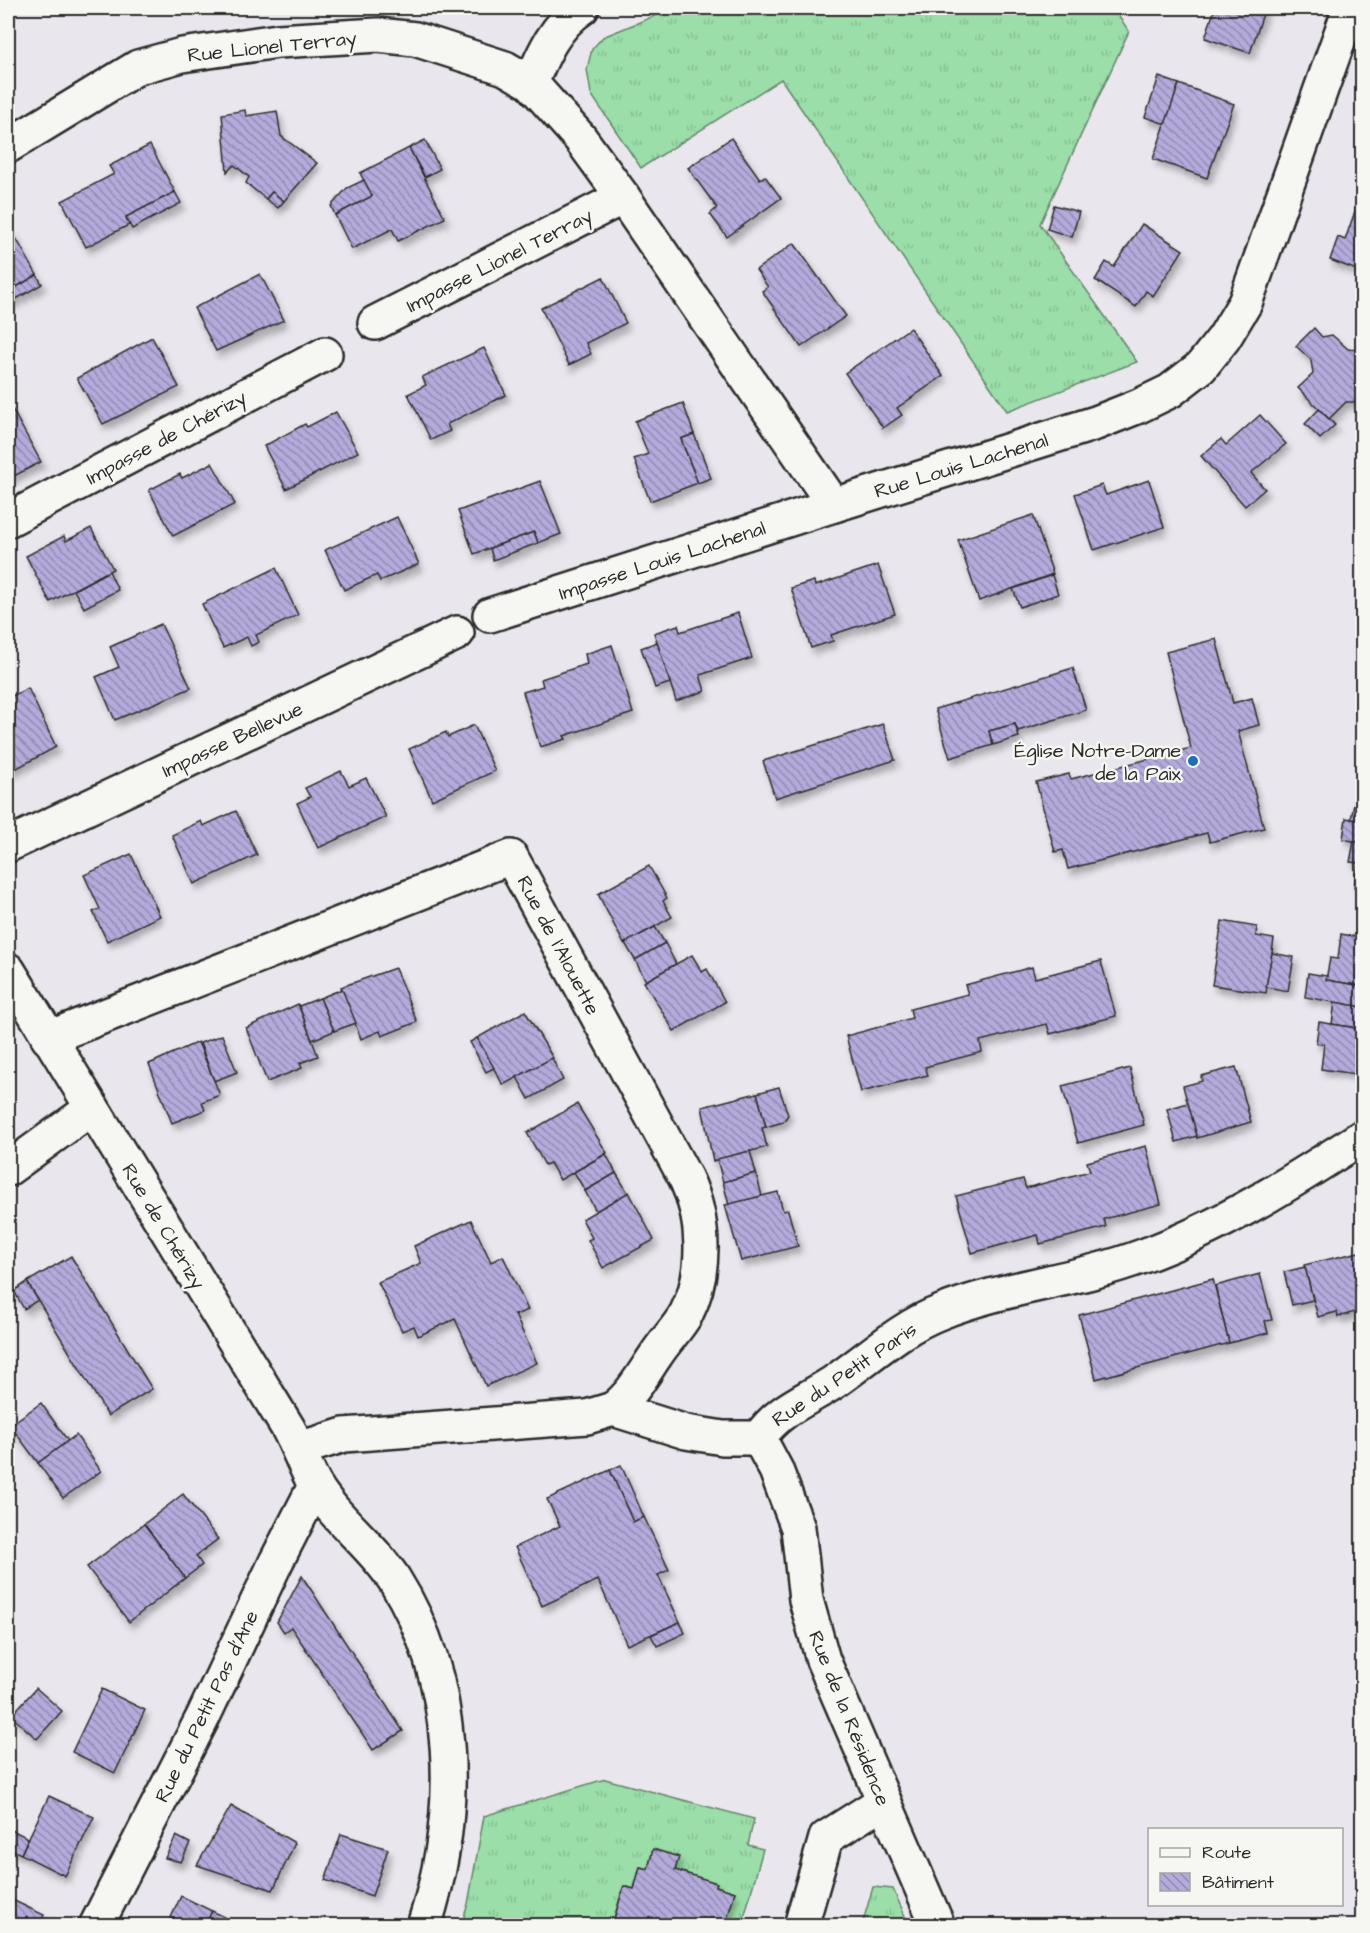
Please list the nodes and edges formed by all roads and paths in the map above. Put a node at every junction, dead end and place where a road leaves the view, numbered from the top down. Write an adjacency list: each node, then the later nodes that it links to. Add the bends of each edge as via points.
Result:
1 (582, 8): 3 (street, via 554,36)
2 (1350, 8): 8 (street, Rue Louis Lachenal, via 1245,303 1201,367 1170,391 1096,423)
3 (531, 83): 4 (street, Rue Lionel Terray, via 505,68 415,39 378,35 278,41 182,55 138,67); 5 (street, via 580,138)
4 (8, 146)
5 (623, 197): 6 (street, Impasse Lionel Terray); 8 (street)
6 (375, 323)
7 (325, 354): 9 (street, Impasse de Chérizy)
8 (834, 505): 10 (street, Impasse Louis Lachenal)
9 (8, 520)
10 (490, 615)
11 (457, 633): 12 (street, Impasse Bellevue)
12 (8, 845)
13 (8, 970): 14 (street, Rue de Chérizy)
14 (48, 1038): 15 (street, Rue de Chérizy); 18 (street, Rue de l'Alouette, via 512,857 686,1179 698,1213 701,1248 686,1313 635,1386)
15 (92, 1108): 17 (street); 20 (street, Rue de Chérizy)
16 (1362, 1137): 19 (street, Rue du Petit Paris, via 1286,1186 1190,1237 1090,1274 971,1300 938,1312 782,1412)
17 (8, 1169)
18 (613, 1409): 19 (street, Rue du Petit Paris, via 686,1432); 20 (street, via 587,1417 344,1435)
19 (759, 1438): 22 (street, Rue de la Résidence, via 777,1470 798,1528 806,1600 823,1660)
20 (299, 1449): 21 (street, Rue de Chérizy)
21 (315, 1486): 23 (street, Rue du Petit Pas d'Ane); 24 (street, Rue de Chérizy, via 394,1580 428,1648 441,1692 447,1733 447,1812 442,1861)
22 (884, 1801): 25 (street, via 826,1838); 26 (street, Rue de la Résidence)
23 (96, 1926)
24 (424, 1926)
25 (801, 1926)
26 (938, 1926)

